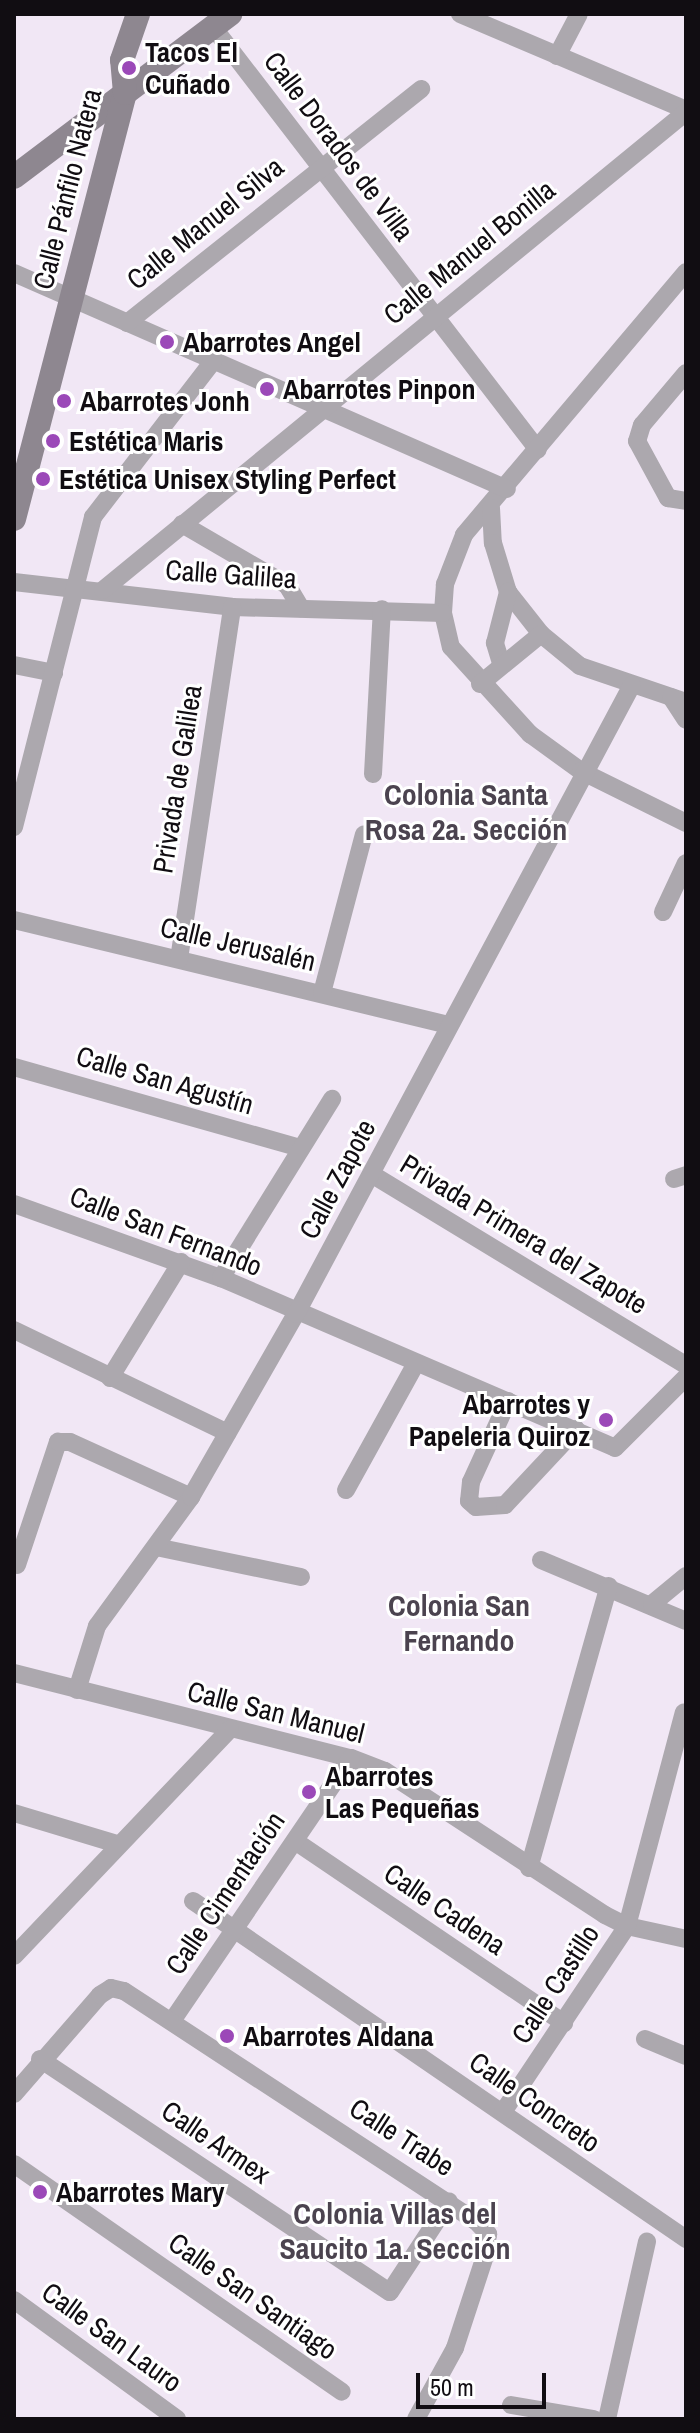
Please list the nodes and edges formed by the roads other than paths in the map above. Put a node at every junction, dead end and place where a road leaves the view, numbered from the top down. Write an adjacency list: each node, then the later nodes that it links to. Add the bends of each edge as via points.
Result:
1 (138, 14): 7 (main road, Calle Pánfilo Natera, via 122,60)
2 (460, 14): 5 (street)
3 (579, 14): 5 (street)
4 (222, 20): 7 (main road); 9 (street, Calle Dorados de Villa)
5 (557, 56): 8 (street)
6 (421, 89): 9 (street, Calle Manuel Silva)
7 (125, 93): 10 (main road); 13 (main road, Calle Pánfilo Natera)
8 (686, 111): 14 (street, Calle Manuel Bonilla)
9 (318, 167): 14 (street, Calle Dorados de Villa); 15 (street, Calle Manuel Silva)
10 (14, 177)
11 (686, 272): 19 (street)
12 (14, 273): 13 (street)
13 (71, 298): 15 (street); 23 (main road, Calle Pánfilo Natera)
14 (435, 317): 18 (street, Calle Manuel Bonilla); 19 (street, Calle Dorados de Villa)
15 (127, 323): 16 (street)
16 (213, 361): 18 (street); 26 (street, via 93,517)
17 (686, 373): 21 (street, via 642,425 637,441)
18 (321, 408): 20 (street); 24 (street, Calle Manuel Bonilla)
19 (538, 450): 20 (street)
20 (507, 489): 22 (street)
21 (677, 500)
22 (491, 508): 28 (street, via 493,543); 32 (street, via 464,535 445,584)
23 (14, 519)
24 (182, 524): 27 (street, Calle Manuel Bonilla); 30 (street, via 287,585)
25 (14, 582): 26 (street, Calle Galilea)
26 (76, 588): 27 (street, Calle Galilea); 36 (street)
27 (103, 590): 29 (street, Calle Galilea)
28 (508, 592): 33 (street); 34 (street, via 495,643)
29 (232, 607): 30 (street, Calle Galilea); 49 (street, Privada de Galilea)
30 (301, 608): 31 (street, Calle Galilea)
31 (382, 609): 32 (street, Calle Galilea); 42 (street)
32 (443, 613): 37 (street, via 451,647)
33 (541, 634): 34 (street); 38 (street, via 580,666)
34 (501, 663): 37 (street)
35 (14, 665): 36 (street)
36 (54, 673): 44 (street)
37 (480, 684): 41 (street, via 530,734)
38 (632, 685): 39 (street); 41 (street, Calle Zapote)
39 (678, 699): 40 (street)
40 (686, 720)
41 (581, 771): 43 (street); 51 (street, Calle Zapote)
42 (373, 774)
43 (686, 823)
44 (14, 827)
45 (364, 834): 50 (street)
46 (686, 863): 47 (street)
47 (663, 912)
48 (14, 920): 49 (street, Calle Jerusalén)
49 (179, 959): 50 (street, Calle Jerusalén)
50 (322, 993): 51 (street, Calle Jerusalén)
51 (449, 1025): 55 (street, Calle Zapote)
52 (14, 1067): 54 (street, Calle San Agustín)
53 (332, 1099): 54 (street)
54 (301, 1148): 58 (street)
55 (373, 1175): 59 (street, Calle Zapote); 62 (street, Privada Primera del Zapote)
56 (14, 1204): 57 (street, Calle San Fernando)
57 (181, 1262): 58 (street, Calle San Fernando); 64 (street)
58 (221, 1278): 59 (street, Calle San Fernando)
59 (296, 1314): 61 (street, Calle San Fernando); 67 (street, Calle Zapote)
60 (14, 1330): 64 (street)
61 (416, 1363): 65 (street, Calle San Fernando); 68 (street)
62 (686, 1365)
63 (686, 1377): 66 (street, Calle San Fernando, via 615,1448)
64 (110, 1378): 67 (street)
65 (508, 1401): 66 (street, Calle San Fernando); 66 (street, via 471,1482 469,1501 476,1507 505,1505)
66 (576, 1429)
67 (228, 1433): 69 (street, Calle Zapote)
68 (346, 1490)
69 (191, 1497): 70 (street, Calle Zapote); 72 (street, via 70,1442 58,1442)
70 (156, 1547): 74 (street); 79 (street, Calle Zapote, via 97,1626)
71 (541, 1560): 75 (street)
72 (17, 1565)
73 (686, 1576): 76 (street)
74 (301, 1577)
75 (609, 1586): 76 (street); 86 (street)
76 (652, 1604): 77 (street)
77 (686, 1621)
78 (14, 1673): 79 (street, Calle San Manuel)
79 (77, 1690): 81 (street, Calle San Manuel)
80 (684, 1712): 88 (street, Calle Castillo)
81 (230, 1729): 82 (street, Calle San Manuel); 85 (street)
82 (351, 1758): 84 (street, Calle Cimentación); 86 (street, Calle San Manuel, via 385,1771)
83 (14, 1813): 85 (street)
84 (295, 1841): 89 (street, Calle Cimentación); 93 (street, Calle Cadena)
85 (117, 1844): 91 (street)
86 (529, 1868): 88 (street, Calle San Manuel)
87 (193, 1901): 89 (street, Calle Concreto)
88 (627, 1926): 90 (street, Calle San Manuel); 93 (street, Calle Castillo)
89 (232, 1928): 92 (street, Calle Cimentación); 98 (street, Calle Concreto)
90 (686, 1939)
91 (14, 1956)
92 (172, 2021): 96 (street, Calle Trabe, via 111,1988); 100 (street, Calle Trabe)
93 (564, 2023): 98 (street, Calle Castillo)
94 (645, 2039): 95 (street)
95 (686, 2056)
96 (40, 2059): 97 (street); 100 (street, Calle Armex, via 390,2292)
97 (14, 2094)
98 (503, 2112): 101 (street, Calle Concreto)
99 (14, 2164): 104 (street, Calle San Santiago)
100 (449, 2202): 107 (street, Calle Trabe, via 488,2234 485,2256 455,2348)
101 (686, 2239)
102 (647, 2241): 109 (street)
103 (14, 2300): 106 (street, Calle San Lauro)
104 (342, 2392)
105 (511, 2405): 108 (street)
106 (177, 2419)
107 (416, 2419)
108 (594, 2419)
109 (607, 2419)

